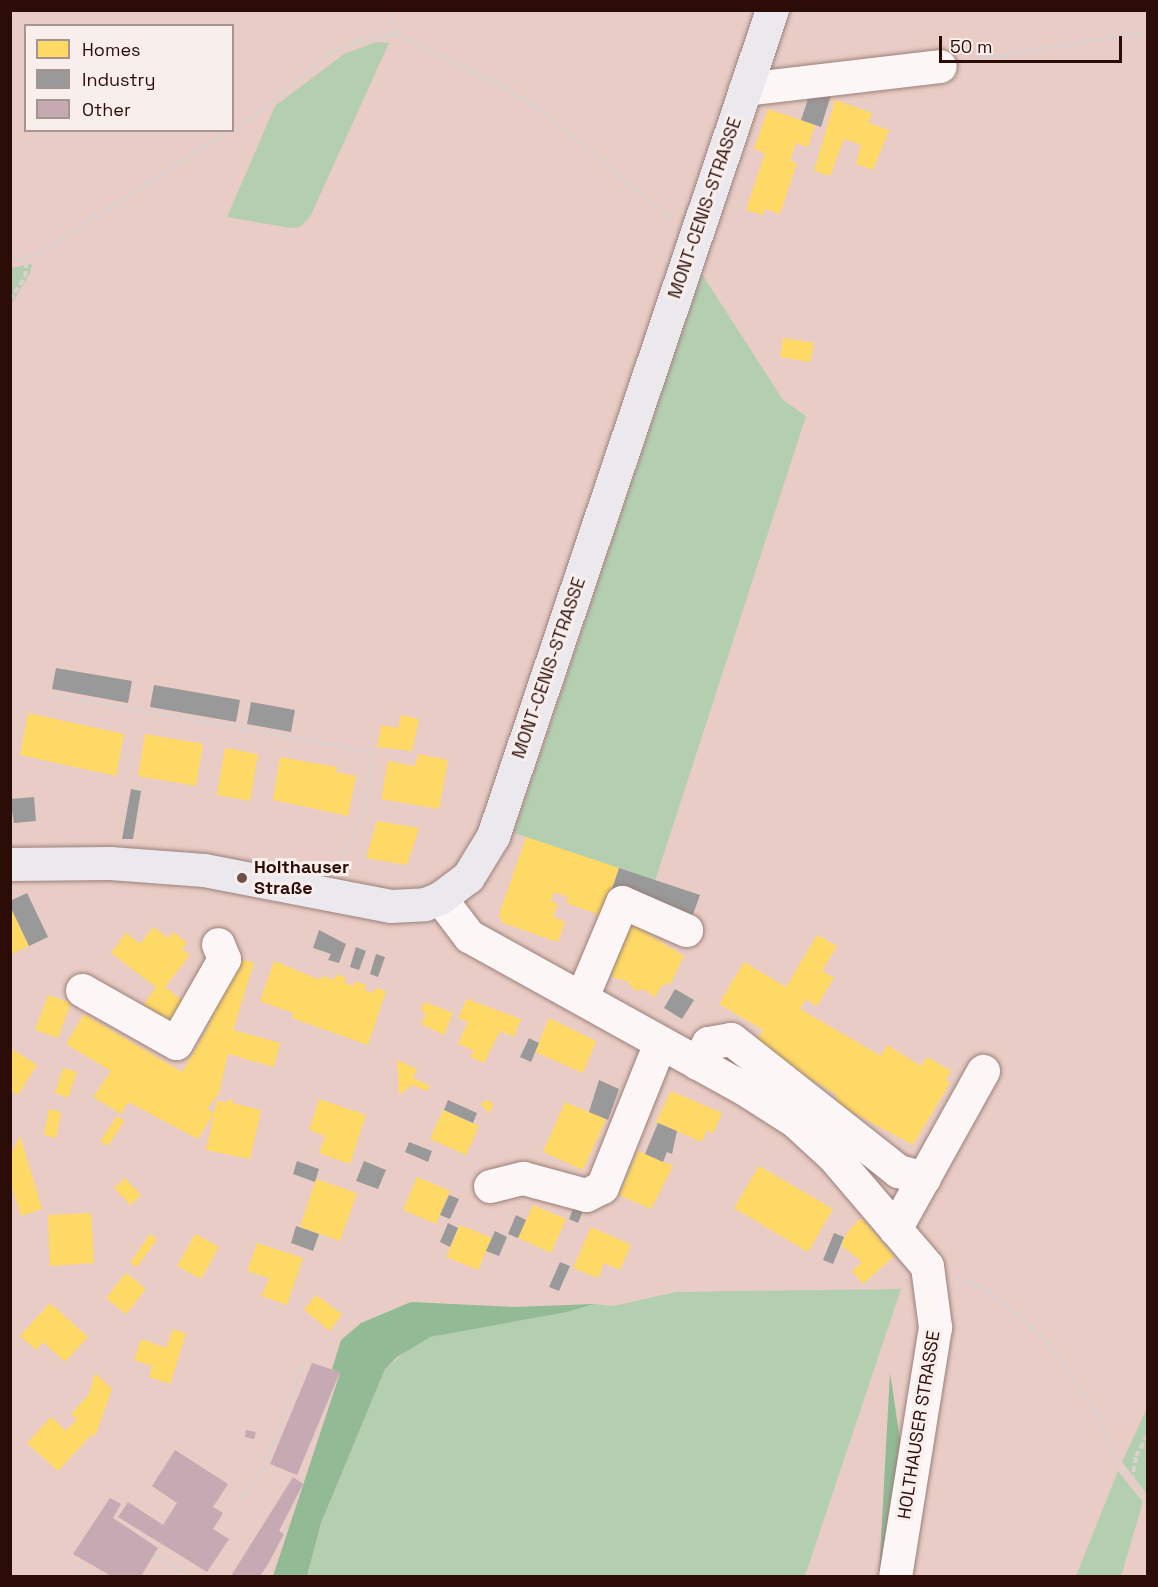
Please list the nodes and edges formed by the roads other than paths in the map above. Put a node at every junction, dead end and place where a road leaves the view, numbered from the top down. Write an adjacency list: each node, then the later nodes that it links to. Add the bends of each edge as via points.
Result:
1 (772, 10): 3 (main road, MONT-CENIS-STRASSE)
2 (940, 66): 3 (street)
3 (745, 89): 5 (main road, MONT-CENIS-STRASSE, via 493,836 468,877)
4 (10, 864): 5 (main road, MONT-CENIS-STRASSE, via 166,866 391,906 425,904)
5 (441, 898): 9 (street, via 469,936)
6 (686, 930): 9 (street, via 622,902)
7 (218, 944): 8 (street, via 224,959 176,1043)
8 (82, 990)
9 (582, 998): 10 (street)
10 (660, 1043): 12 (street, via 795,1121); 14 (street, via 602,1186 586,1196 523,1178)
11 (982, 1071): 13 (street)
12 (831, 1123): 13 (street, via 898,1171); 15 (street)
13 (924, 1178): 15 (street)
14 (490, 1186)
15 (895, 1229): 16 (street, HOLTHAUSER STRASSE, via 927,1266 935,1327)
16 (895, 1576)

